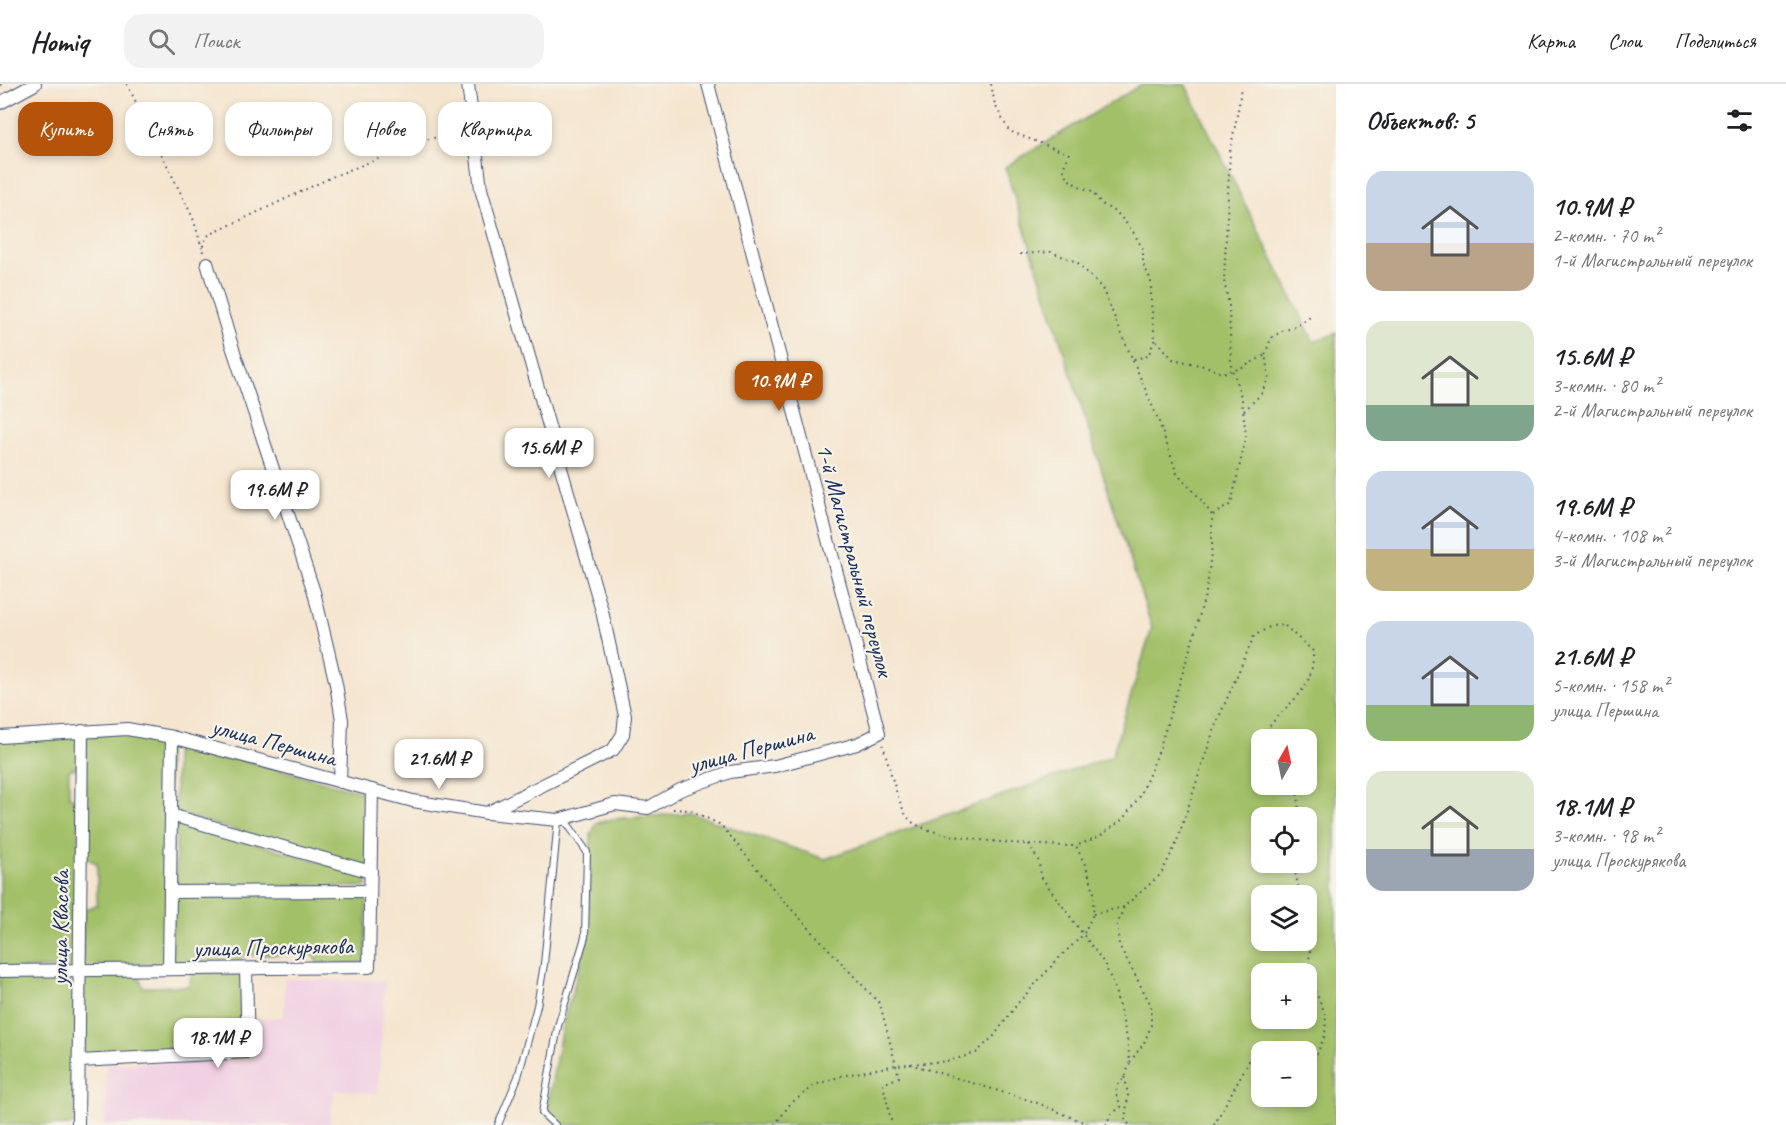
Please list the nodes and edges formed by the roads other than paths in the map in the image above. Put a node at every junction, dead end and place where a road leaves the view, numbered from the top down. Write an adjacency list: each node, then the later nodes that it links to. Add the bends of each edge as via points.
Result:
1 (35, 84): 4 (street)
2 (468, 84): 12 (street, via 481,189 602,611 625,716 623,734 613,750)
3 (708, 84): 7 (street, 1-й Магистральный переулок)
4 (0, 103)
5 (207, 263): 10 (street, via 314,592 342,720)
6 (82, 730): 8 (street, улица Першина); 9 (street, улица Першина, via 127,729); 20 (street, улица Квасова)
7 (879, 733): 14 (street, улица Першина, via 857,744 775,766 730,772 680,790 648,808 615,804)
8 (0, 737)
9 (172, 737): 10 (street, улица Першина); 13 (street)
10 (340, 782): 11 (street, улица Першина)
11 (372, 790): 12 (street, улица Першина); 15 (street, улица Проскурякова)
12 (487, 813): 14 (street, улица Першина)
13 (171, 815): 15 (street); 17 (street)
14 (562, 820): 24 (lane, via 537,1006 518,1077); 25 (lane, via 587,852 588,885 585,937 558,1026 542,1113)
15 (371, 872): 16 (street, улица Проскурякова)
16 (370, 891): 17 (street); 19 (street, улица Проскурякова, via 369,967)
17 (170, 892): 18 (street)
18 (169, 969): 19 (street, улица Проскурякова); 20 (street, улица Проскурякова)
19 (246, 969): 22 (street, via 248,1052)
20 (80, 970): 21 (street, улица Проскурякова); 22 (street, улица Квасова)
21 (0, 971)
22 (80, 1061): 23 (street, улица Квасова)
23 (78, 1125)
24 (498, 1125)
25 (555, 1125)

